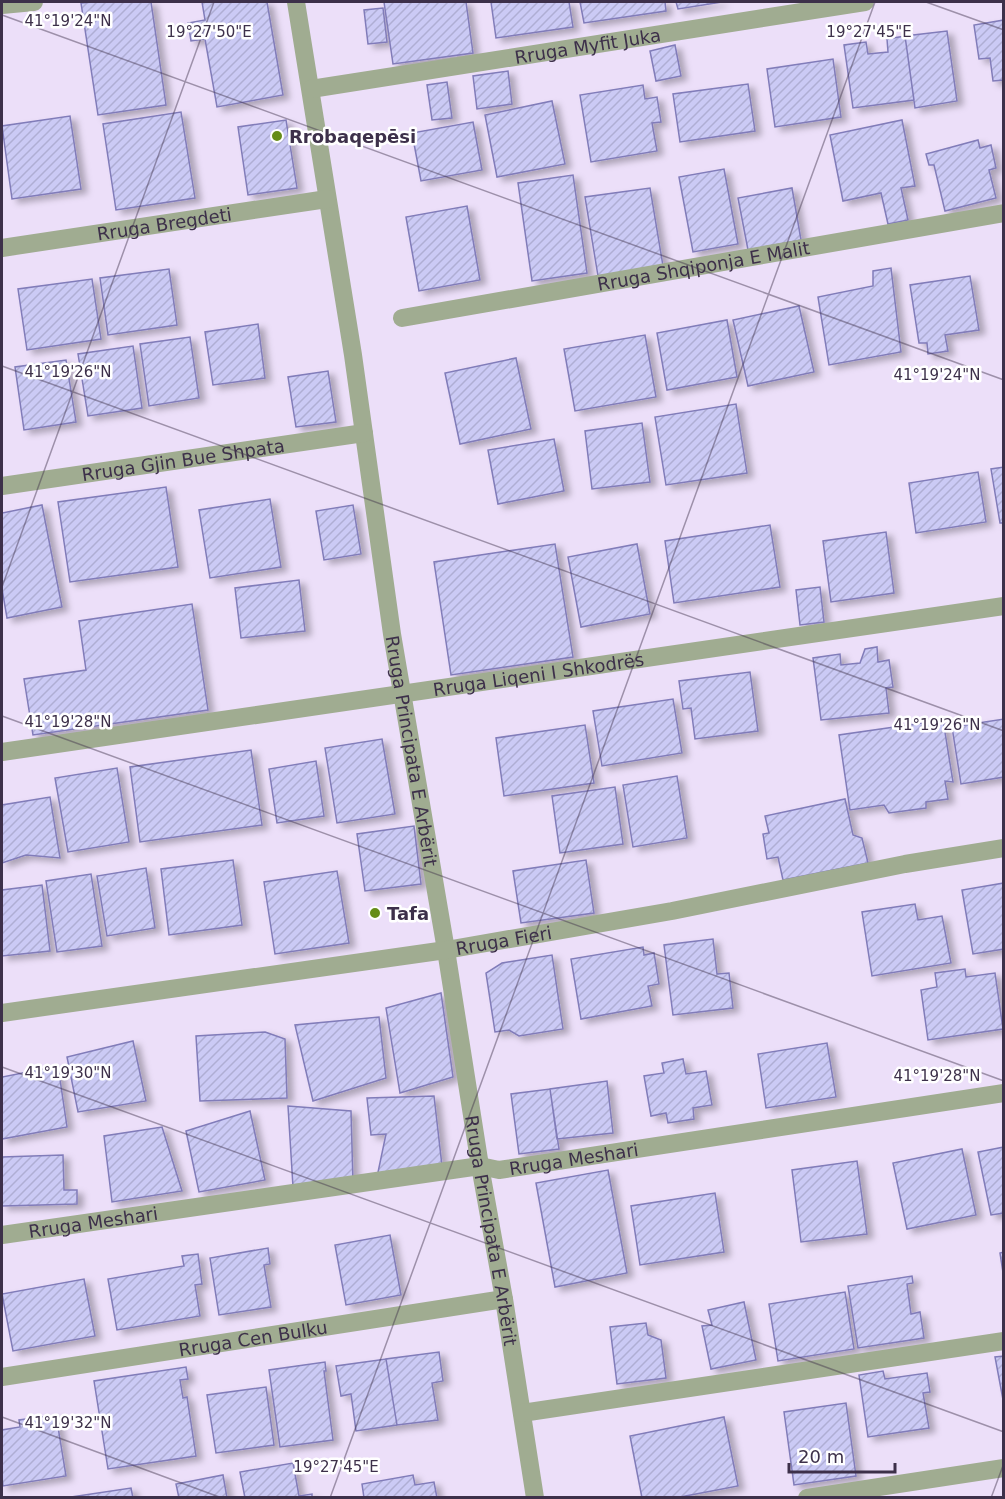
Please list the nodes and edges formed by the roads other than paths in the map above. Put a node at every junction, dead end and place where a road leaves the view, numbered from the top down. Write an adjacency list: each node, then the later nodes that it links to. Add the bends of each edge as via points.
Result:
1 (34, 2): 4 (street)
2 (296, 2): 5 (street, Rruga Principata E Arbërit)
3 (865, 2): 5 (street, Rruga Myfit Juka)
4 (2, 5)
5 (311, 89): 6 (street, Rruga Principata E Arbërit)
6 (327, 199): 8 (street, Rruga Bregdeti); 10 (street, Rruga Principata E Arbërit)
7 (1004, 213): 9 (street, Rruga Shqiponja E Malit)
8 (2, 248)
9 (402, 318)
10 (364, 433): 11 (street, Rruga Gjin Bue Shpata); 13 (street, Rruga Principata E Arbërit)
11 (2, 486)
12 (1004, 606): 13 (street, Rruga Liqeni I Shkodrës)
13 (402, 694): 14 (street, Rruga Liqeni I Shkodrës); 16 (street, Rruga Principata E Arbërit)
14 (2, 752)
15 (1004, 848): 16 (street, Rruga Fieri)
16 (446, 950): 17 (street, Rruga Fieri); 19 (street, Rruga Principata E Arbërit)
17 (2, 1013)
18 (1004, 1094): 19 (street, Rruga Meshari, via 499,1170)
19 (480, 1166): 20 (street, Rruga Meshari); 21 (street, Rruga Principata E Arbërit)
20 (2, 1236)
21 (504, 1299): 23 (street, Rruga Cen Bulku); 24 (street, Rruga Principata E Arbërit)
22 (1004, 1341): 24 (street)
23 (2, 1377)
24 (522, 1413): 26 (street, Rruga Principata E Arbërit)
25 (1004, 1468): 27 (street)
26 (535, 1497)
27 (807, 1497)

